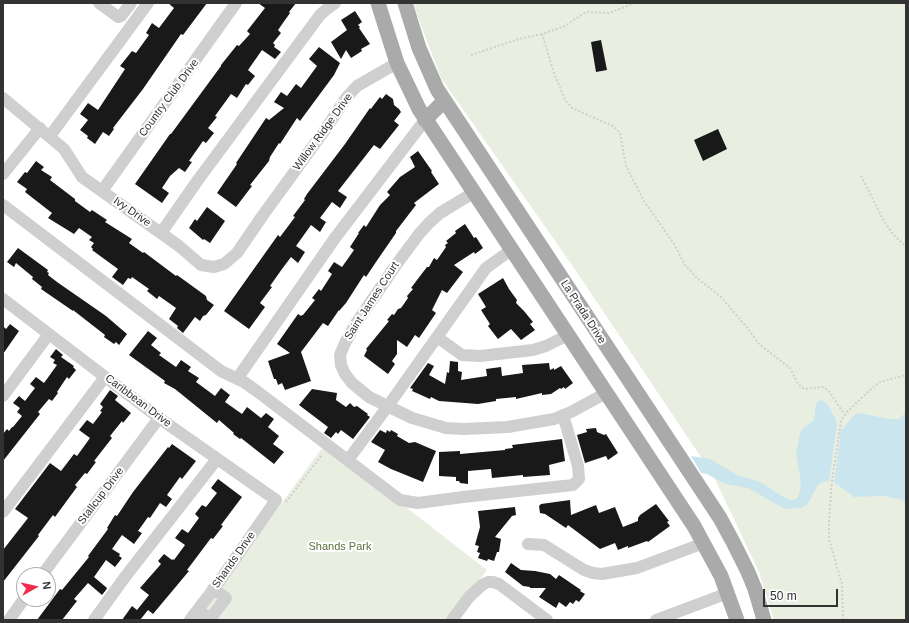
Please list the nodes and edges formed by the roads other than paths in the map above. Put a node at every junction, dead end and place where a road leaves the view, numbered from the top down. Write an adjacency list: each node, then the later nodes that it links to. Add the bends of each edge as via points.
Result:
1 (99, 3): 2 (street, via 121,16)
2 (131, 3)
3 (148, 3): 13 (street)
4 (236, 3): 15 (street, Country Club Drive)
5 (335, 3): 19 (street, via 320,15)
6 (378, 3): 8 (main road)
7 (405, 3): 10 (main road, La Prada Drive, via 424,61)
8 (397, 63): 11 (main road); 18 (street, Willow Ridge Drive, via 358,86 346,98)
9 (3, 98): 12 (street, Ivy Drive)
10 (444, 101): 11 (main road); 49 (main road, La Prada Drive, via 720,518 748,572)
11 (425, 120): 16 (main road); 26 (street, via 335,238)
12 (40, 128): 13 (street, Ivy Drive); 14 (street)
13 (50, 136): 15 (street, Ivy Drive, via 64,149 82,177)
14 (3, 174)
15 (102, 192): 19 (street, Ivy Drive)
16 (473, 192): 20 (main road); 30 (street, Saint James Court, via 440,213 419,234 371,301 340,355 348,379 369,397)
17 (3, 205): 26 (street, via 221,371)
18 (263, 215): 19 (street, Ivy Drive, via 237,253 224,264 214,268 201,265)
19 (161, 233)
20 (511, 250): 23 (main road); 24 (street, via 486,268)
21 (3, 299): 22 (street, Caribbean Drive)
22 (49, 334): 25 (street, Caribbean Drive); 27 (street)
23 (568, 335): 24 (street, via 533,350 480,356 462,355); 28 (main road)
24 (437, 337): 30 (street)
25 (105, 377): 32 (street, Caribbean Drive); 36 (street)
26 (237, 379): 34 (street)
27 (8, 381): 29 (street)
28 (606, 393): 31 (street, Saint James Court); 37 (main road)
29 (3, 396)
30 (388, 406): 31 (street, Saint James Court, via 432,425 464,430 508,428); 34 (street)
31 (563, 415): 34 (street, via 580,479 573,485 418,503 400,500)
32 (160, 418): 33 (street, Caribbean Drive); 39 (street, Stallcup Drive)
33 (217, 459): 35 (street, Caribbean Drive); 43 (street)
34 (348, 460)
35 (276, 500): 44 (street, Shands Drive)
36 (3, 512)
37 (704, 543): 38 (street, via 636,568 602,574 584,570 544,545); 40 (main road)
38 (528, 544)
39 (48, 567)
40 (728, 593): 47 (street); 48 (main road)
41 (18, 607): 42 (street)
42 (8, 620)
43 (94, 620)
44 (190, 620)
45 (452, 620): 46 (street, via 469,597 482,585 493,582)
46 (547, 620)
47 (656, 620)
48 (737, 620)
49 (764, 620)

